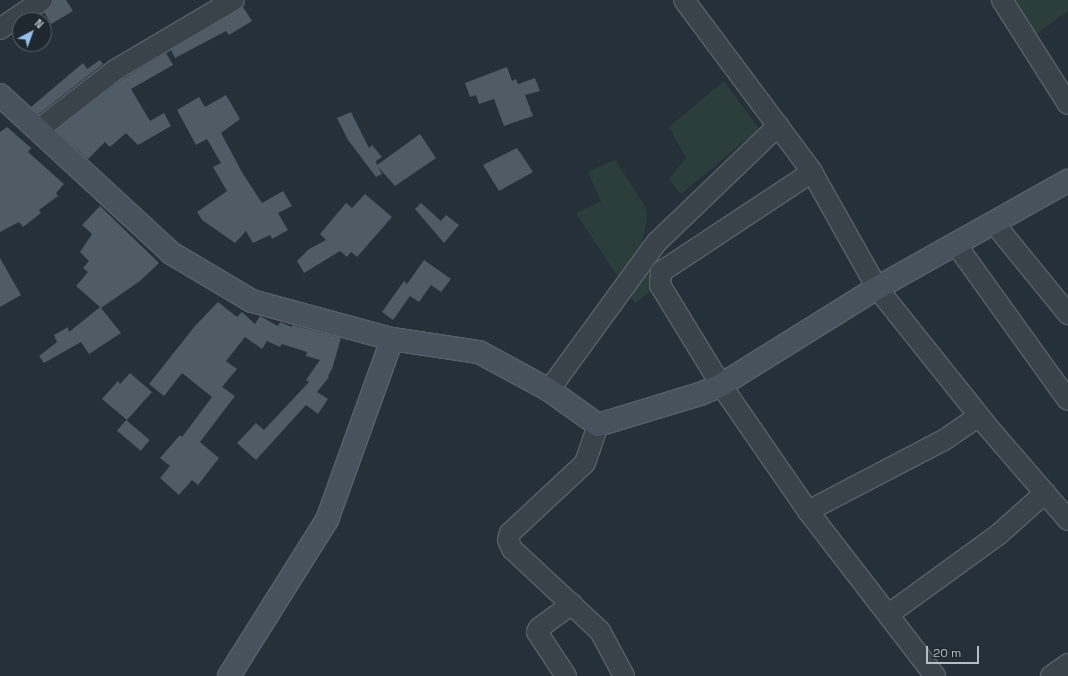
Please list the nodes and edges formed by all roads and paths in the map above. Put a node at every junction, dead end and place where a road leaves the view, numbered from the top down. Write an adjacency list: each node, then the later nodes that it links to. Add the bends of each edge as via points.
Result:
1 (42, 0): 5 (street)
2 (234, 0): 10 (street, via 114,70)
3 (684, 0): 9 (street)
4 (1002, 0): 8 (street)
5 (22, 5): 6 (street)
6 (0, 29)
7 (0, 95): 10 (street)
8 (1068, 104)
9 (778, 126): 11 (street); 19 (street, via 657,242)
10 (38, 130): 17 (street, via 171,253 252,301)
11 (812, 172): 15 (street); 18 (street, via 661,272 660,285)
12 (1066, 186): 13 (street)
13 (993, 222): 14 (street); 16 (street)
14 (955, 243): 15 (street); 20 (street)
15 (877, 288): 18 (street); 21 (street)
16 (1068, 314)
17 (392, 339): 19 (street, via 479,352); 29 (street, via 327,520)
18 (721, 385): 22 (street, via 700,394); 24 (street)
19 (549, 390): 22 (street)
20 (1068, 400)
21 (979, 416): 23 (street); 24 (street, via 944,440)
22 (598, 425): 26 (street, via 585,464 510,533 508,540 512,548)
23 (1045, 493): 25 (street); 27 (street, via 999,534)
24 (808, 511): 27 (street)
25 (1068, 520)
26 (572, 604): 30 (street, via 539,628 538,632); 31 (street, via 600,631)
27 (889, 614): 32 (street)
28 (1068, 664): 33 (street)
29 (229, 676)
30 (566, 676)
31 (624, 676)
32 (935, 676)
33 (1051, 676)

